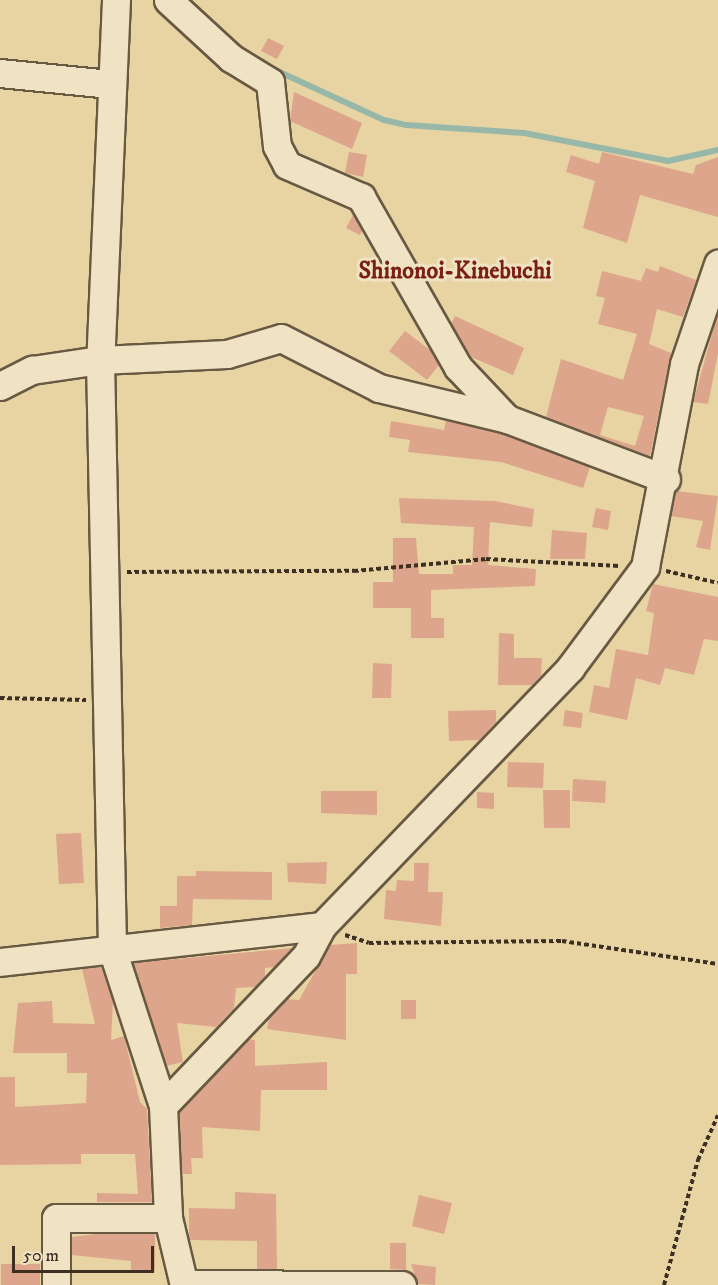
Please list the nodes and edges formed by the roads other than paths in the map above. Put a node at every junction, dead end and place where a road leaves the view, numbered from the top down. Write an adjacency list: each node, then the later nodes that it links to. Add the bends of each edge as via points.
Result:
1 (116, 0): 4 (street)
2 (168, 0): 8 (street, via 231,58 270,82 277,146 287,165 361,197 458,367)
3 (0, 73): 4 (street)
4 (111, 84): 6 (street)
5 (718, 264): 9 (street, via 684,364)
6 (100, 360): 7 (street, via 33,370); 8 (street, via 227,354 281,338 379,388); 11 (street)
7 (0, 386)
8 (507, 419): 9 (street)
9 (666, 480): 10 (street, via 645,567 570,668)
10 (322, 926): 11 (street); 13 (street, via 306,956)
11 (112, 949): 12 (street); 13 (street)
12 (0, 962)
13 (164, 1106): 14 (street)
14 (168, 1218): 15 (street, via 57,1218); 16 (street)
15 (56, 1285)
16 (184, 1285): 17 (street)
17 (402, 1285)

